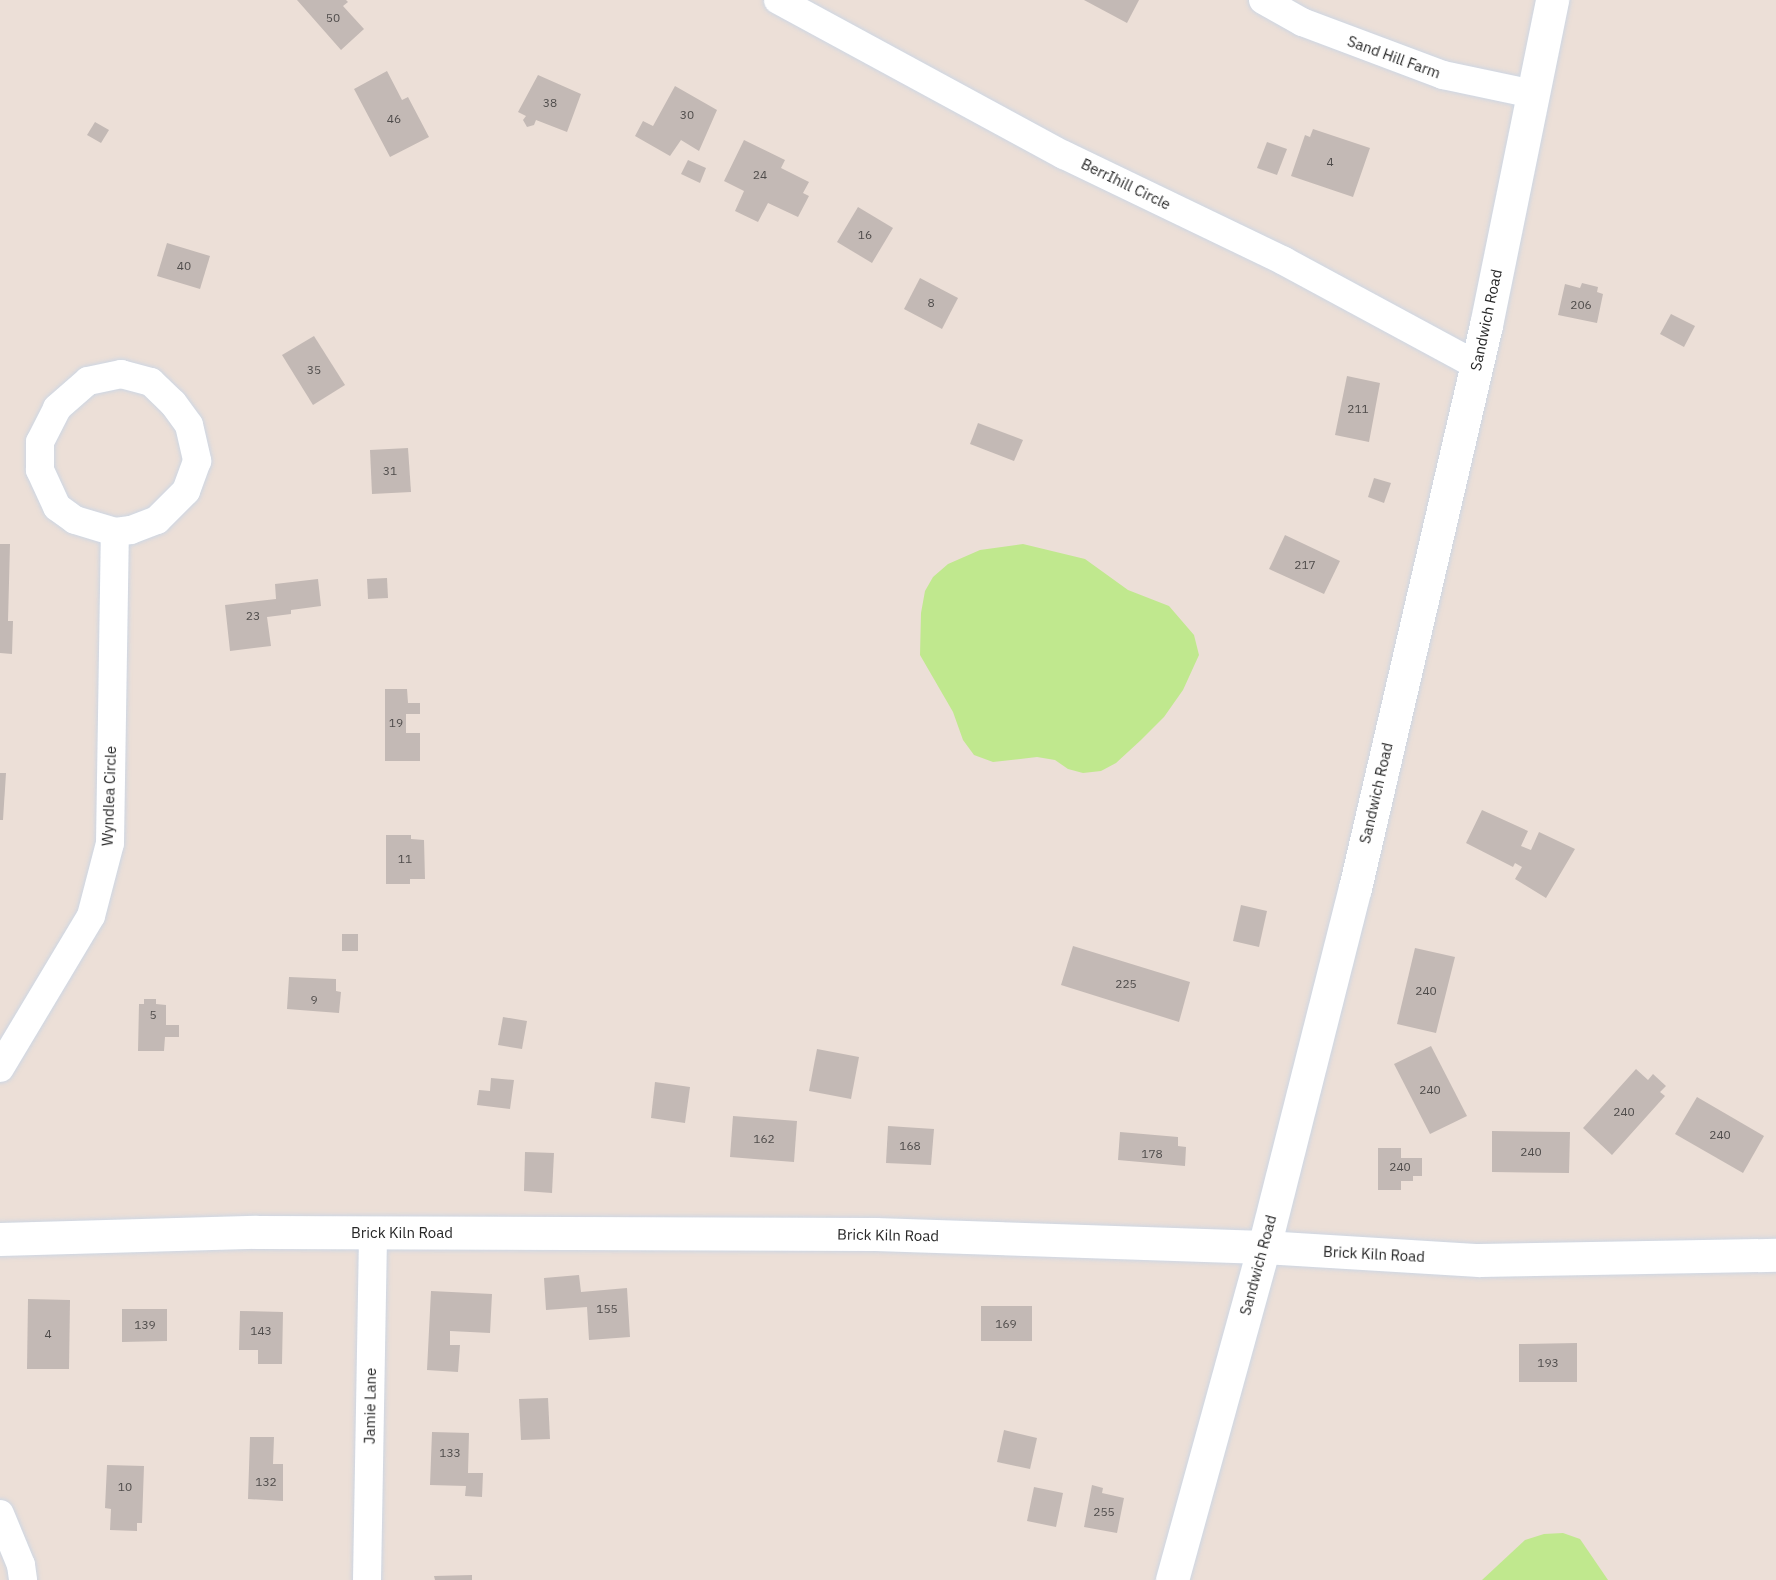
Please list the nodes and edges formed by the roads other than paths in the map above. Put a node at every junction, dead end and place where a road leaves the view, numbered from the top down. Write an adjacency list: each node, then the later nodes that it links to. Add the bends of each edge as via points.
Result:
1 (778, 0): 5 (street, BerrIhill Circle, via 1064,154 1284,261)
2 (1263, 0): 4 (street, Sand Hill Farm, via 1302,22 1443,75)
3 (1552, 0): 4 (main road, Sandwich Road)
4 (1533, 94): 5 (main road, Sandwich Road)
5 (1476, 364): 10 (main road, Sandwich Road, via 1355,888)
6 (115, 532): 6 (street, via 75,520 57,507 40,470 40,442 57,408 88,381 121,374 151,382 173,403 189,425 197,460 186,491 157,520); 7 (street, Wyndlea Circle, via 110,843 91,916)
7 (0, 1068)
8 (373, 1232): 9 (main road, Brick Kiln Road); 10 (main road, Brick Kiln Road, via 876,1234); 14 (street, Jamie Lane)
9 (0, 1239)
10 (1264, 1247): 11 (main road, Brick Kiln Road, via 1479,1260); 15 (main road, Sandwich Road)
11 (1776, 1255)
12 (0, 1514): 13 (street, via 21,1565)
13 (23, 1580)
14 (367, 1580)
15 (1172, 1580)

